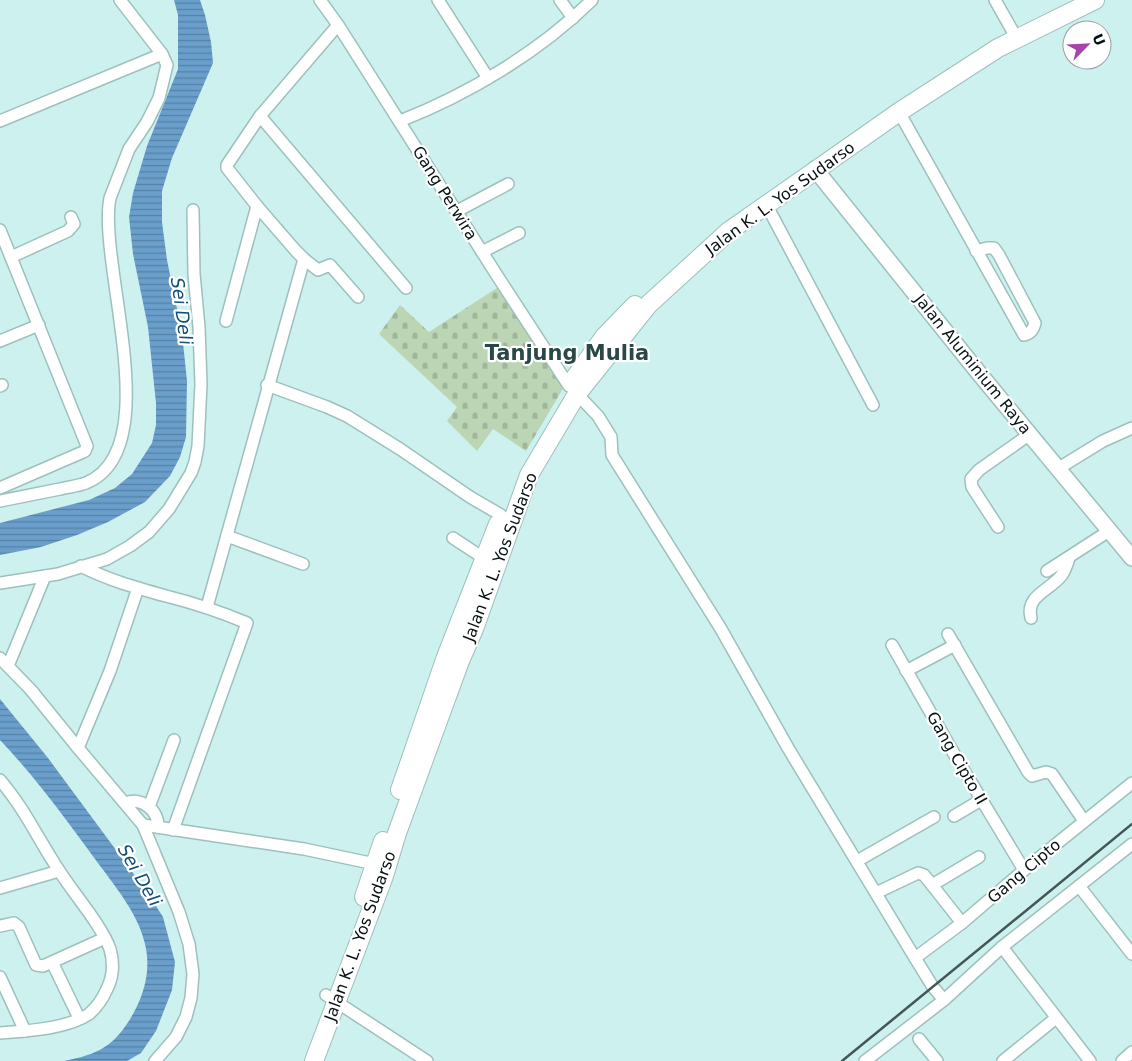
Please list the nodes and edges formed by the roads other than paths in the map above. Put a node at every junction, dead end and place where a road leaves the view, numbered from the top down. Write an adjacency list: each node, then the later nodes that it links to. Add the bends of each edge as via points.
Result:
1 (120, 0): 12 (street)
2 (320, 0): 10 (street, Gang Perwira)
3 (438, 0): 13 (street)
4 (560, 0): 9 (street)
5 (592, 0): 9 (street)
6 (995, 0): 11 (street)
7 (1070, 0): 11 (highway, Jalan K. L. Yos Sudarso)
8 (1094, 0): 14 (highway, Jalan K. L. Yos Sudarso, via 998,48)
9 (573, 18): 13 (street)
10 (338, 24): 15 (street); 17 (street, Gang Perwira)
11 (1012, 30): 18 (highway, Jalan K. L. Yos Sudarso)
12 (162, 54): 16 (street); 43 (street, via 167,65 160,98 129,149 108,206 128,401 121,438 107,467 86,483)
13 (488, 78): 17 (street, via 429,110)
14 (899, 112): 18 (highway, Jalan K. L. Yos Sudarso); 27 (street)
15 (260, 116): 21 (street, via 226,165); 31 (street)
16 (0, 120)
17 (400, 121): 23 (street, Gang Perwira)
18 (812, 165): 20 (highway, Jalan K. L. Yos Sudarso); 37 (highway, Jalan K. L. Yos Sudarso, via 729,218 661,278 604,337); 40 (main road, Jalan Aluminium Raya)
19 (508, 184): 23 (street)
20 (766, 204): 37 (highway, Jalan K. L. Yos Sudarso, via 716,242 649,304); 38 (street)
21 (256, 206): 30 (street); 33 (street)
22 (192, 210): 53 (street, via 202,384 195,462 169,509 149,532 107,559)
23 (456, 211): 28 (street, Gang Perwira)
24 (71, 217): 29 (street, via 74,224 68,231)
25 (0, 232): 29 (street)
26 (519, 233): 28 (street)
27 (976, 251): 27 (street, via 1024,335 1028,334 1035,323 1000,255 994,248)
28 (482, 252): 37 (street, Gang Perwira)
29 (6, 253): 34 (street)
30 (304, 259): 32 (street, via 318,270 330,265); 36 (street)
31 (406, 288)
32 (358, 297)
33 (226, 321)
34 (39, 325): 35 (street); 42 (street, via 87,448)
35 (0, 341)
36 (267, 385): 44 (street, via 348,416); 47 (street)
37 (573, 390): 44 (highway, Jalan K. L. Yos Sudarso, via 526,459); 80 (street, Gang Perwira, via 598,416 611,438 612,455 721,629); 96 (highway, Jalan K. L. Yos Sudarso, via 528,475 384,876)
38 (873, 405)
39 (1132, 428): 41 (street, via 1103,441)
40 (1030, 434): 41 (main road, Jalan Aluminium Raya); 45 (street, via 971,479 972,487)
41 (1059, 468): 46 (main road, Jalan Aluminium Raya)
42 (0, 488)
43 (0, 501)
44 (501, 515): 49 (highway, Jalan K. L. Yos Sudarso)
45 (998, 527)
46 (1109, 531): 50 (street); 51 (main road, Jalan Aluminium Raya)
47 (227, 536): 52 (street); 58 (street)
48 (453, 538): 49 (street)
49 (485, 558): 81 (highway, Jalan K. L. Yos Sudarso, via 446,657)
50 (1069, 558): 54 (street); 59 (street, via 1060,577 1031,604)
51 (1132, 558)
52 (303, 564)
53 (81, 566): 55 (street); 57 (street)
54 (1047, 571)
55 (45, 576): 56 (street); 63 (street)
56 (0, 583)
57 (138, 588): 58 (street); 66 (street, via 110,671)
58 (207, 607): 77 (street, via 247,622)
59 (1031, 618)
60 (948, 634): 62 (street)
61 (892, 645): 64 (street, Gang Cipto II)
62 (955, 645): 64 (street); 74 (street, via 1028,772 1032,776 1046,772 1052,774)
63 (4, 662): 66 (street)
64 (906, 671): 69 (street, Gang Cipto II)
65 (174, 740): 71 (street)
66 (78, 748): 70 (street)
67 (0, 780): 82 (street)
68 (1132, 783): 74 (street, Gang Cipto)
69 (981, 800): 72 (street); 83 (street, Gang Cipto II)
70 (124, 802): 71 (street, via 134,800); 75 (street)
71 (149, 807): 76 (street)
72 (954, 816)
73 (934, 817): 80 (street)
74 (1084, 821): 83 (street, Gang Cipto)
75 (143, 825): 76 (street); 104 (street, via 181,920 189,944 193,974 186,1017 176,1037)
76 (158, 827): 77 (street)
77 (173, 830): 81 (street, via 304,848)
78 (1132, 844): 85 (street)
79 (979, 858): 84 (street)
80 (857, 861): 87 (street, Gang Perwira)
81 (375, 864): 96 (highway, Jalan K. L. Yos Sudarso, via 358,916 339,957)
82 (59, 870): 86 (street); 90 (street)
83 (1024, 870): 88 (street, Gang Cipto)
84 (932, 885): 87 (street, via 918,873); 88 (street)
85 (1079, 886): 91 (street); 92 (street)
86 (0, 888)
87 (876, 893): 93 (street, Gang Perwira)
88 (962, 923): 93 (street, Gang Cipto)
89 (0, 926): 94 (street, via 14,923 19,927 36,965)
90 (105, 938): 94 (street); 98 (street, via 113,964 110,982 103,998 89,1013)
91 (1002, 947): 97 (street); 99 (street)
92 (1132, 954)
93 (914, 958): 97 (street, Gang Perwira)
94 (52, 962): 98 (street)
95 (0, 977): 100 (street)
96 (330, 998): 105 (highway, Jalan K. L. Yos Sudarso); 106 (highway, Jalan K. L. Yos Sudarso); 107 (street)
97 (944, 1000): 108 (street)
98 (79, 1018): 100 (street)
99 (1056, 1018): 110 (street); 111 (street)
100 (25, 1031): 101 (street)
101 (0, 1033)
102 (918, 1039): 109 (street)
103 (1132, 1052): 112 (street)
104 (158, 1060)
105 (303, 1061)
106 (314, 1061)
107 (427, 1061)
108 (865, 1061)
109 (937, 1061)
110 (1002, 1061)
111 (1090, 1061)
112 (1122, 1061)

